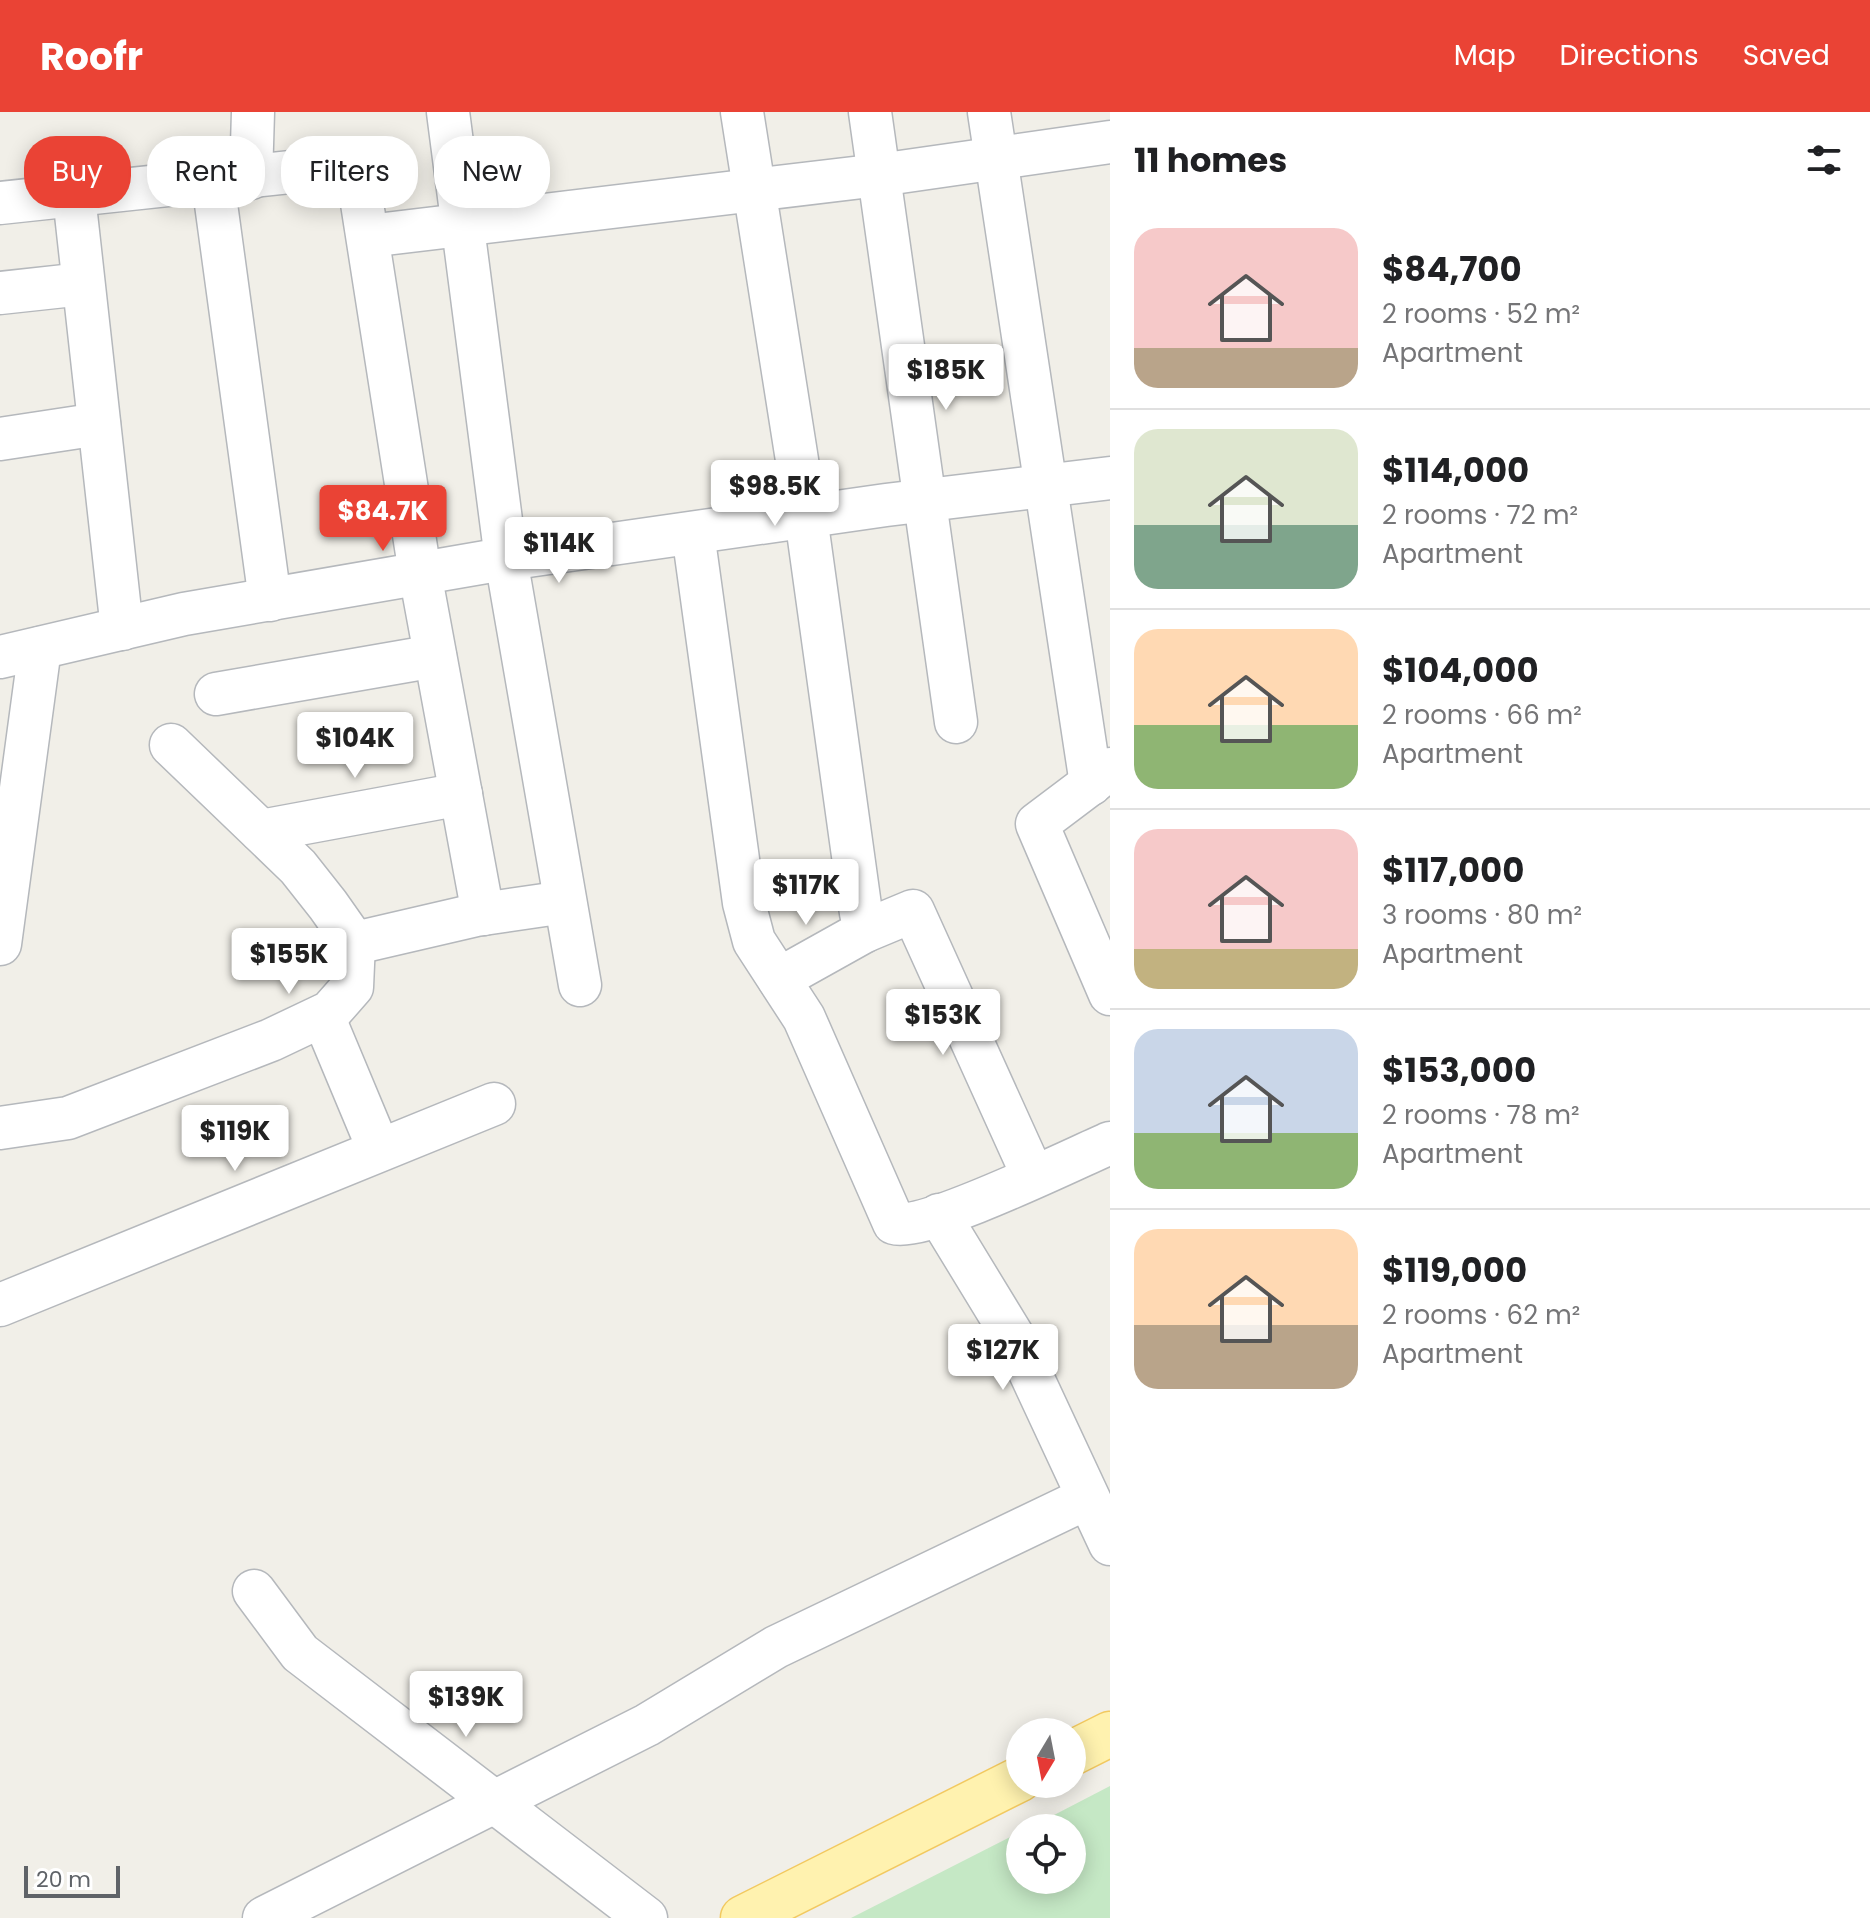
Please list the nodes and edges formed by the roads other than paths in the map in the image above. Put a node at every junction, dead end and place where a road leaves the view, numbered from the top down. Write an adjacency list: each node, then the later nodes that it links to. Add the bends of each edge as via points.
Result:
1 (253, 112): 6 (street)
2 (448, 112): 16 (street)
3 (742, 112): 11 (street)
4 (870, 112): 9 (street)
5 (989, 112): 8 (street)
6 (246, 136)
7 (1110, 142): 8 (street)
8 (995, 158): 9 (street); 23 (street)
9 (879, 175): 11 (street); 24 (street)
10 (265, 176): 17 (street, via 356,165)
11 (754, 189): 16 (street); 25 (street)
12 (24, 201): 13 (street)
13 (0, 203)
14 (75, 208): 18 (street)
15 (235, 208): 29 (street)
16 (462, 224): 17 (street); 27 (street)
17 (368, 236): 28 (street)
18 (83, 284): 19 (street); 20 (street)
19 (0, 293)
20 (99, 424): 21 (street); 30 (street)
21 (0, 439)
22 (1110, 478): 23 (street)
23 (1046, 486): 24 (street); 36 (street)
24 (925, 501): 25 (street); 34 (street)
25 (806, 517): 26 (street); 41 (street)
26 (693, 533): 27 (street); 45 (street, via 744,903 754,941)
27 (506, 559): 28 (street); 39 (street)
28 (420, 573): 29 (street); 32 (street)
29 (270, 600): 30 (street)
30 (122, 629): 31 (street)
31 (20, 652): 43 (street)
32 (435, 656): 33 (street); 37 (street)
33 (216, 694)
34 (956, 722)
35 (171, 745): 38 (street)
36 (1100, 776): 47 (street, via 1037,824)
37 (461, 794): 38 (street); 40 (street)
38 (261, 831): 42 (street, via 298,867)
39 (565, 902): 40 (street); 46 (street)
40 (483, 914): 42 (street)
41 (865, 931): 45 (street); 53 (street, via 913,911)
42 (354, 942): 44 (street); 48 (street, via 352,987)
43 (0, 944)
44 (308, 954)
45 (779, 979): 54 (street, via 804,1018 894,1223 904,1226)
46 (580, 985)
47 (1110, 994)
48 (323, 1016): 50 (street, via 68,1118); 52 (street)
49 (494, 1104): 52 (street)
50 (0, 1128)
51 (1110, 1143): 53 (street)
52 (379, 1150): 55 (street)
53 (1033, 1176): 54 (street)
54 (939, 1215): 56 (street, via 1014,1338)
55 (0, 1305)
56 (1087, 1498): 57 (street); 62 (street, via 776,1647 647,1725)
57 (1110, 1544)
58 (254, 1591): 62 (street, via 300,1653)
59 (1110, 1734): 60 (main road)
60 (1086, 1746)
61 (1006, 1786): 65 (main road)
62 (494, 1802): 63 (street); 64 (street)
63 (264, 1918)
64 (646, 1918)
65 (743, 1918)

